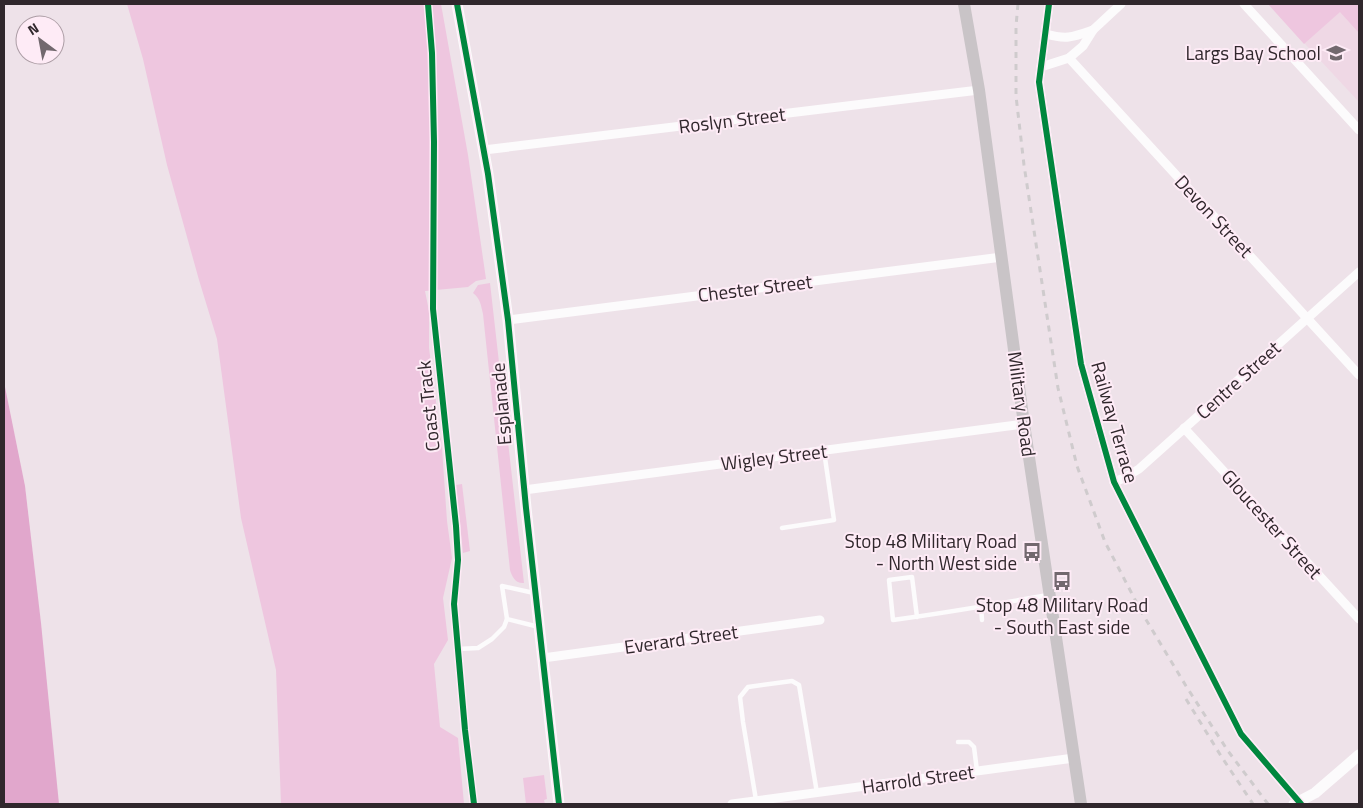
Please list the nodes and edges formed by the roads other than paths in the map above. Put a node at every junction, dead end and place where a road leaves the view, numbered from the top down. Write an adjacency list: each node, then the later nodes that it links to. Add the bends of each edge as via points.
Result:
1 (457, 4): 12 (street, Esplanade)
2 (964, 4): 10 (main road, Military Road)
3 (1049, 4): 7 (street, Railway Terrace)
4 (1121, 4): 6 (street)
5 (1244, 4): 11 (street)
6 (1093, 30): 7 (street, via 1069,38); 8 (street, via 1083,46)
7 (1046, 34): 9 (street, Railway Terrace)
8 (1069, 58): 9 (street); 15 (street, Devon Street)
9 (1042, 67): 21 (street, Railway Terrace, via 1039,82 1081,364)
10 (979, 90): 12 (street, Roslyn Street); 13 (main road, Military Road)
11 (1359, 130)
12 (484, 150): 16 (street, Esplanade)
13 (1002, 257): 16 (street, Chester Street); 18 (main road, Military Road)
14 (1359, 272): 15 (street, Centre Street)
15 (1308, 318): 17 (street, Devon Street); 19 (street, Centre Street)
16 (508, 320): 22 (street, Esplanade)
17 (1359, 375)
18 (1024, 424): 20 (street, Wigley Street); 25 (main road, Military Road)
19 (1184, 428): 21 (street, Centre Street, via 1140,469); 29 (street, Gloucester Street)
20 (824, 451): 22 (street, Wigley Street); 23 (lane, via 834,520)
21 (1114, 482): 46 (street, Railway Terrace, via 1240,734)
22 (524, 490): 24 (street, Esplanade)
23 (782, 528)
24 (536, 593): 28 (lane, via 502,586); 33 (street, Esplanade)
25 (1050, 594): 26 (lane); 32 (main road, Military Road)
26 (981, 607): 27 (lane); 31 (lane)
27 (917, 617): 27 (lane, via 894,620 889,580 912,577)
28 (506, 619): 33 (lane); 35 (lane, via 504,627 478,648)
29 (1359, 619)
30 (820, 620): 36 (street, Everard Street)
31 (982, 620)
32 (1054, 624): 34 (lane); 39 (main road, Military Road)
33 (540, 627): 36 (street, Esplanade)
34 (1028, 629)
35 (458, 649)
36 (543, 658): 43 (street, Esplanade)
37 (958, 742): 40 (lane, via 969,742 974,747)
38 (1359, 754): 46 (street)
39 (1074, 758): 40 (street, Harrold Street); 45 (main road, Military Road)
40 (977, 771): 41 (street, Harrold Street)
41 (817, 793): 42 (street, Harrold Street); 42 (lane, via 799,685 792,681 748,687 740,697)
42 (756, 802): 44 (street, Harrold Street)
43 (559, 804)
44 (732, 804)
45 (1081, 804)
46 (1298, 804)

